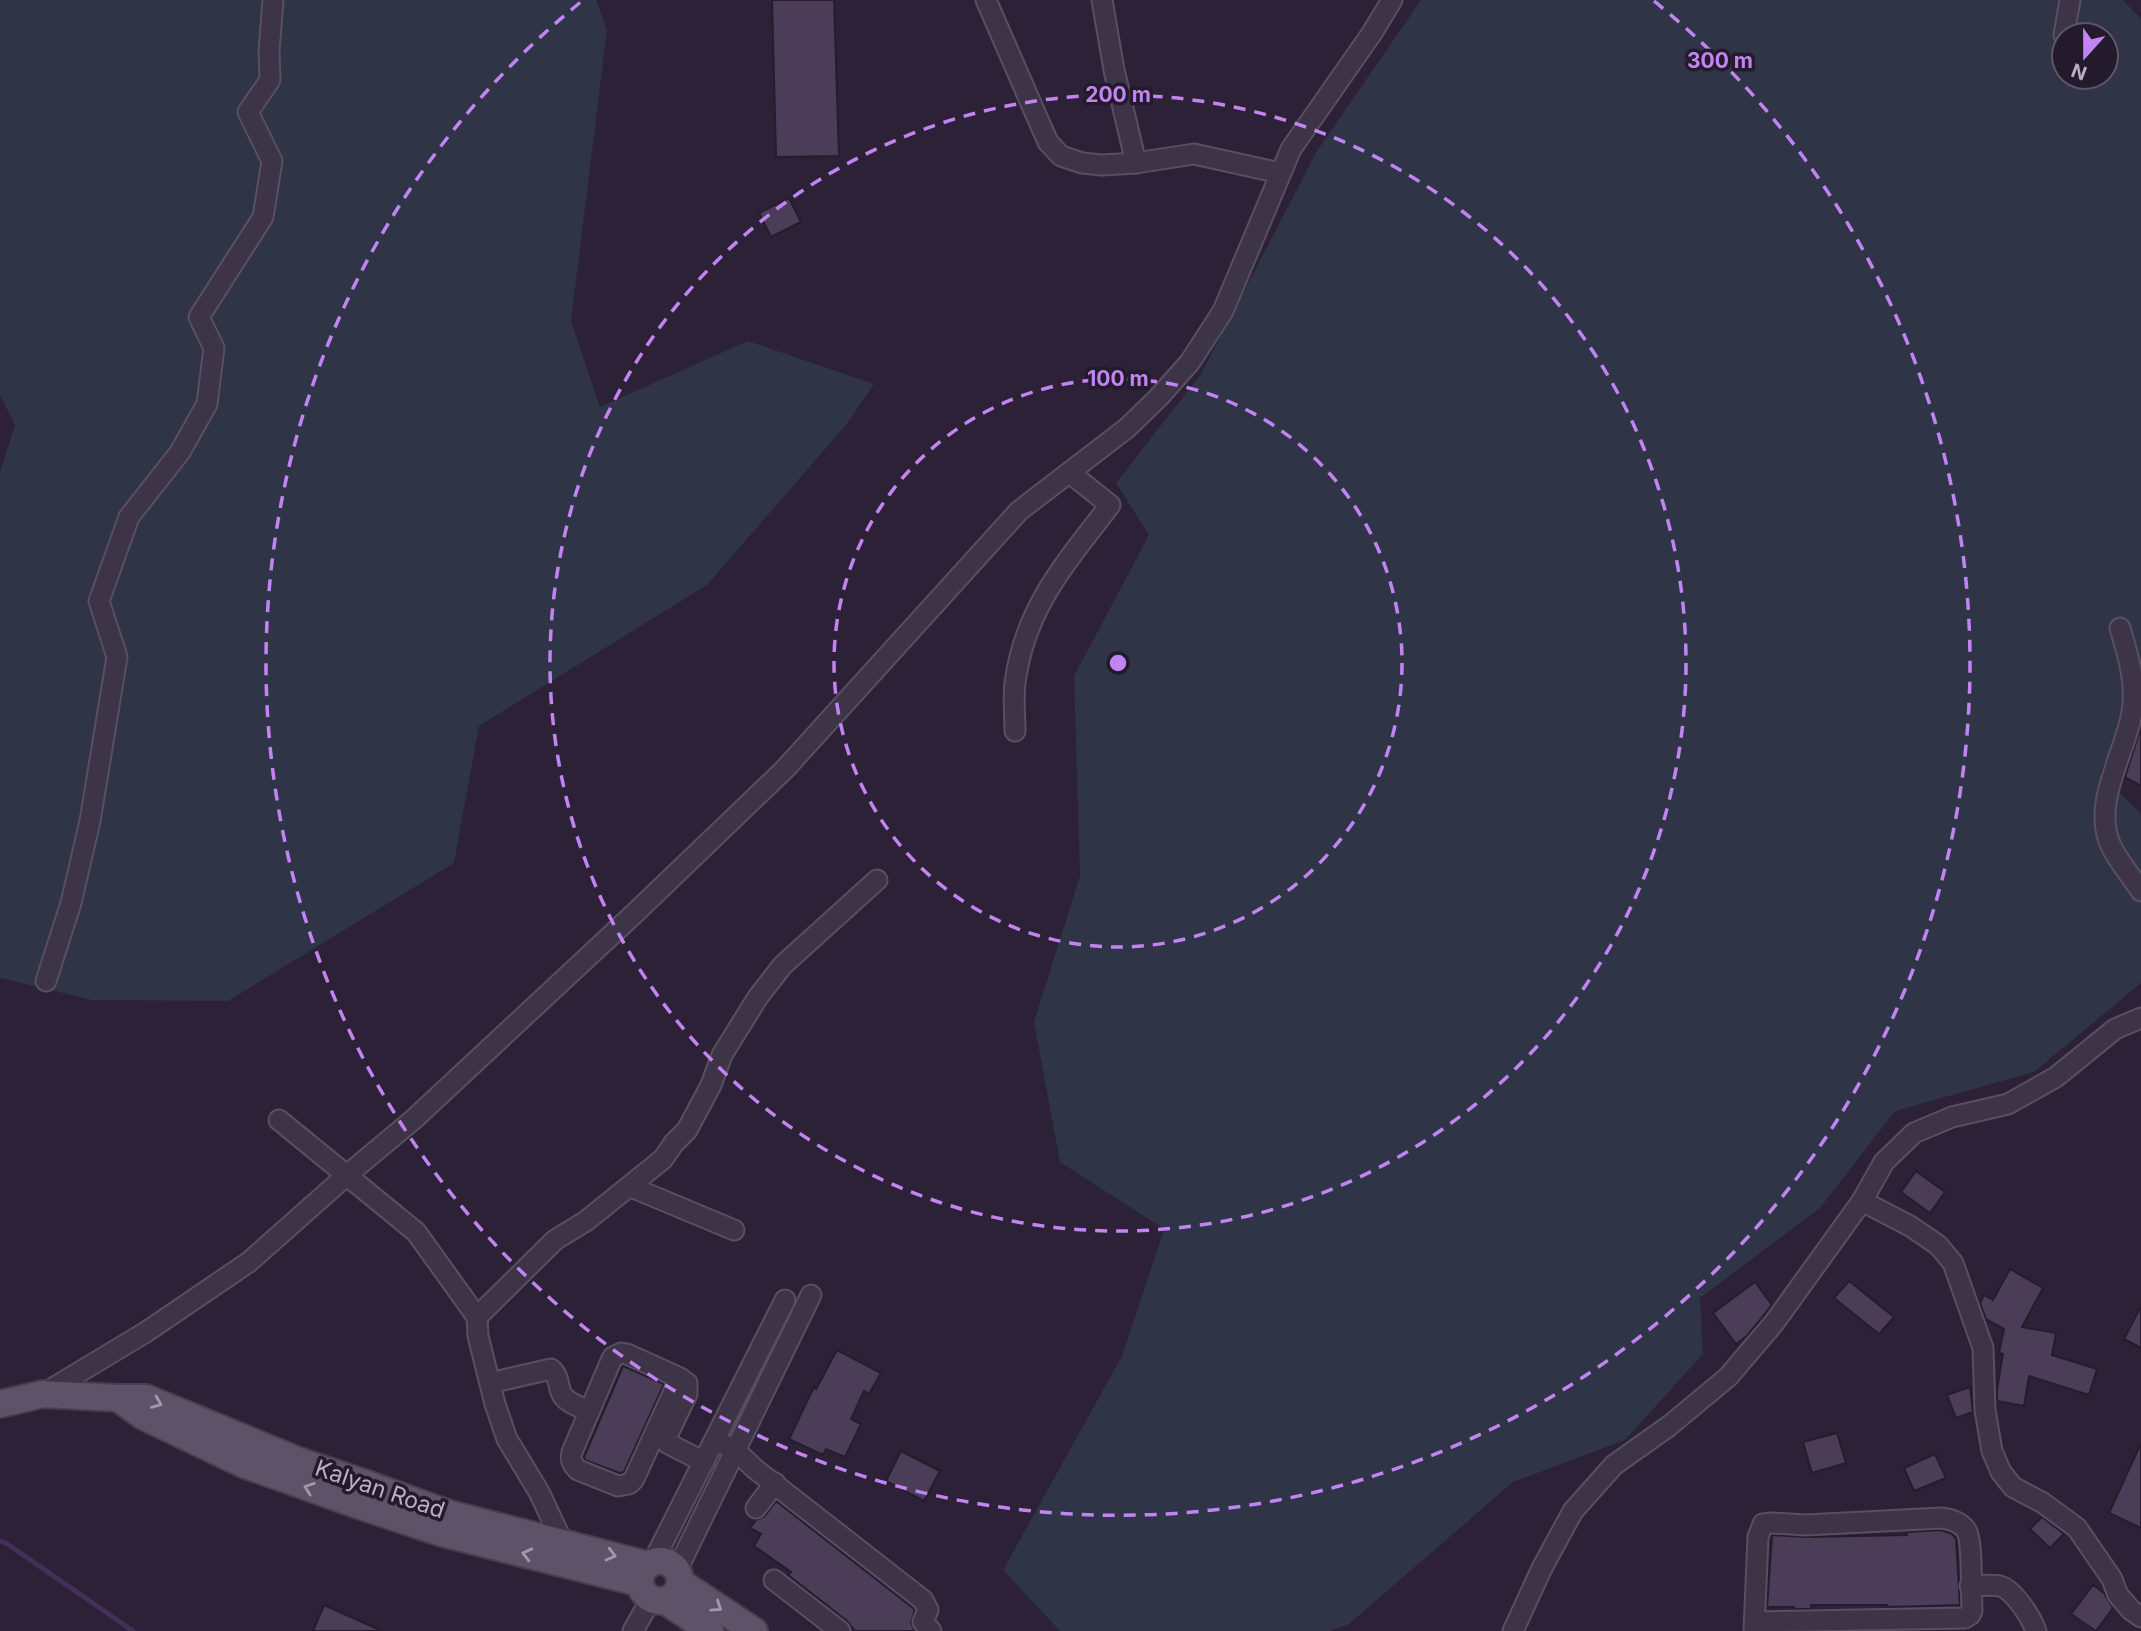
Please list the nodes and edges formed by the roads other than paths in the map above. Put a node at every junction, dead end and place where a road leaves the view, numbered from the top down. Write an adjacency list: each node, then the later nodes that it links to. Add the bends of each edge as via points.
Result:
1 (273, 0): 14 (street, via 270,80 248,111 272,161 263,217 199,317 214,348 207,404 180,452 129,517 99,601 117,657 90,821)
2 (986, 0): 7 (street, via 1048,142 1061,156 1082,163)
3 (1102, 0): 7 (street)
4 (1392, 0): 8 (street, via 1291,149)
5 (2070, 0): 6 (street)
6 (2066, 21)
7 (1136, 163): 8 (street, via 1194,153)
8 (1280, 173): 9 (street, via 1223,311 1190,362 1127,428)
9 (1070, 473): 11 (street, via 1110,505 1052,582 1030,622 1015,683); 17 (street, via 1020,511 785,769 414,1119)
10 (2120, 628): 13 (street, via 2133,703 2107,797 2106,822 2110,845)
11 (1015, 732)
12 (877, 880): 18 (street, via 783,965 722,1055 687,1130)
13 (2141, 891)
14 (47, 981)
15 (2141, 1018): 19 (street, via 2115,1030 2056,1077 2008,1104 1952,1116 1914,1133 1884,1161)
16 (279, 1120): 17 (street)
17 (346, 1175): 23 (street, via 416,1233); 26 (street, via 249,1262)
18 (631, 1187): 20 (street); 23 (street, via 555,1240)
19 (1862, 1201): 38 (street, via 1938,1245 1953,1263 1983,1349 1984,1410 2001,1472 2013,1487 2077,1528 2119,1595); 47 (street, via 1774,1323 1728,1377 1614,1465 1573,1510)
20 (734, 1230)
21 (811, 1295): 30 (street)
22 (785, 1300): 29 (street)
23 (477, 1317): 25 (street)
24 (680, 1378): 28 (street, via 621,1353 613,1357); 28 (street, via 629,1484 618,1486 573,1465 572,1452); 31 (street, via 688,1388 665,1440)
25 (490, 1383): 28 (street, via 551,1369 565,1399); 34 (street, via 508,1439 538,1492)
26 (43, 1394): 27 (main road, Kalyan Road); 34 (main road, Kalyan Road, via 118,1398 143,1416 243,1464 442,1533)
27 (0, 1404)
28 (589, 1411)
29 (715, 1440): 30 (street); 31 (street)
30 (735, 1450): 32 (street); 35 (street)
31 (704, 1462): 35 (street)
32 (775, 1483): 33 (street); 46 (street, via 923,1600 928,1610 923,1622)
33 (756, 1508)
34 (562, 1552): 35 (main road, Kalyan Road)
35 (659, 1580): 39 (main road, Kalyan Road); 42 (street); 44 (main road, Kalyan Road, one-way to 44)
36 (774, 1580): 45 (street)
37 (1970, 1586): 40 (street, via 1972,1611 1965,1618); 41 (street, via 1969,1537 1951,1519 1806,1525 1772,1522 1763,1524 1758,1537); 48 (street, via 2008,1590)
38 (2141, 1617)
39 (681, 1623): 43 (main road, Kalyan Road)
40 (1870, 1625): 41 (street)
41 (1754, 1627)
42 (633, 1631)
43 (710, 1631)
44 (754, 1631)
45 (840, 1631)
46 (931, 1631)
47 (1513, 1631)
48 (2036, 1631)

